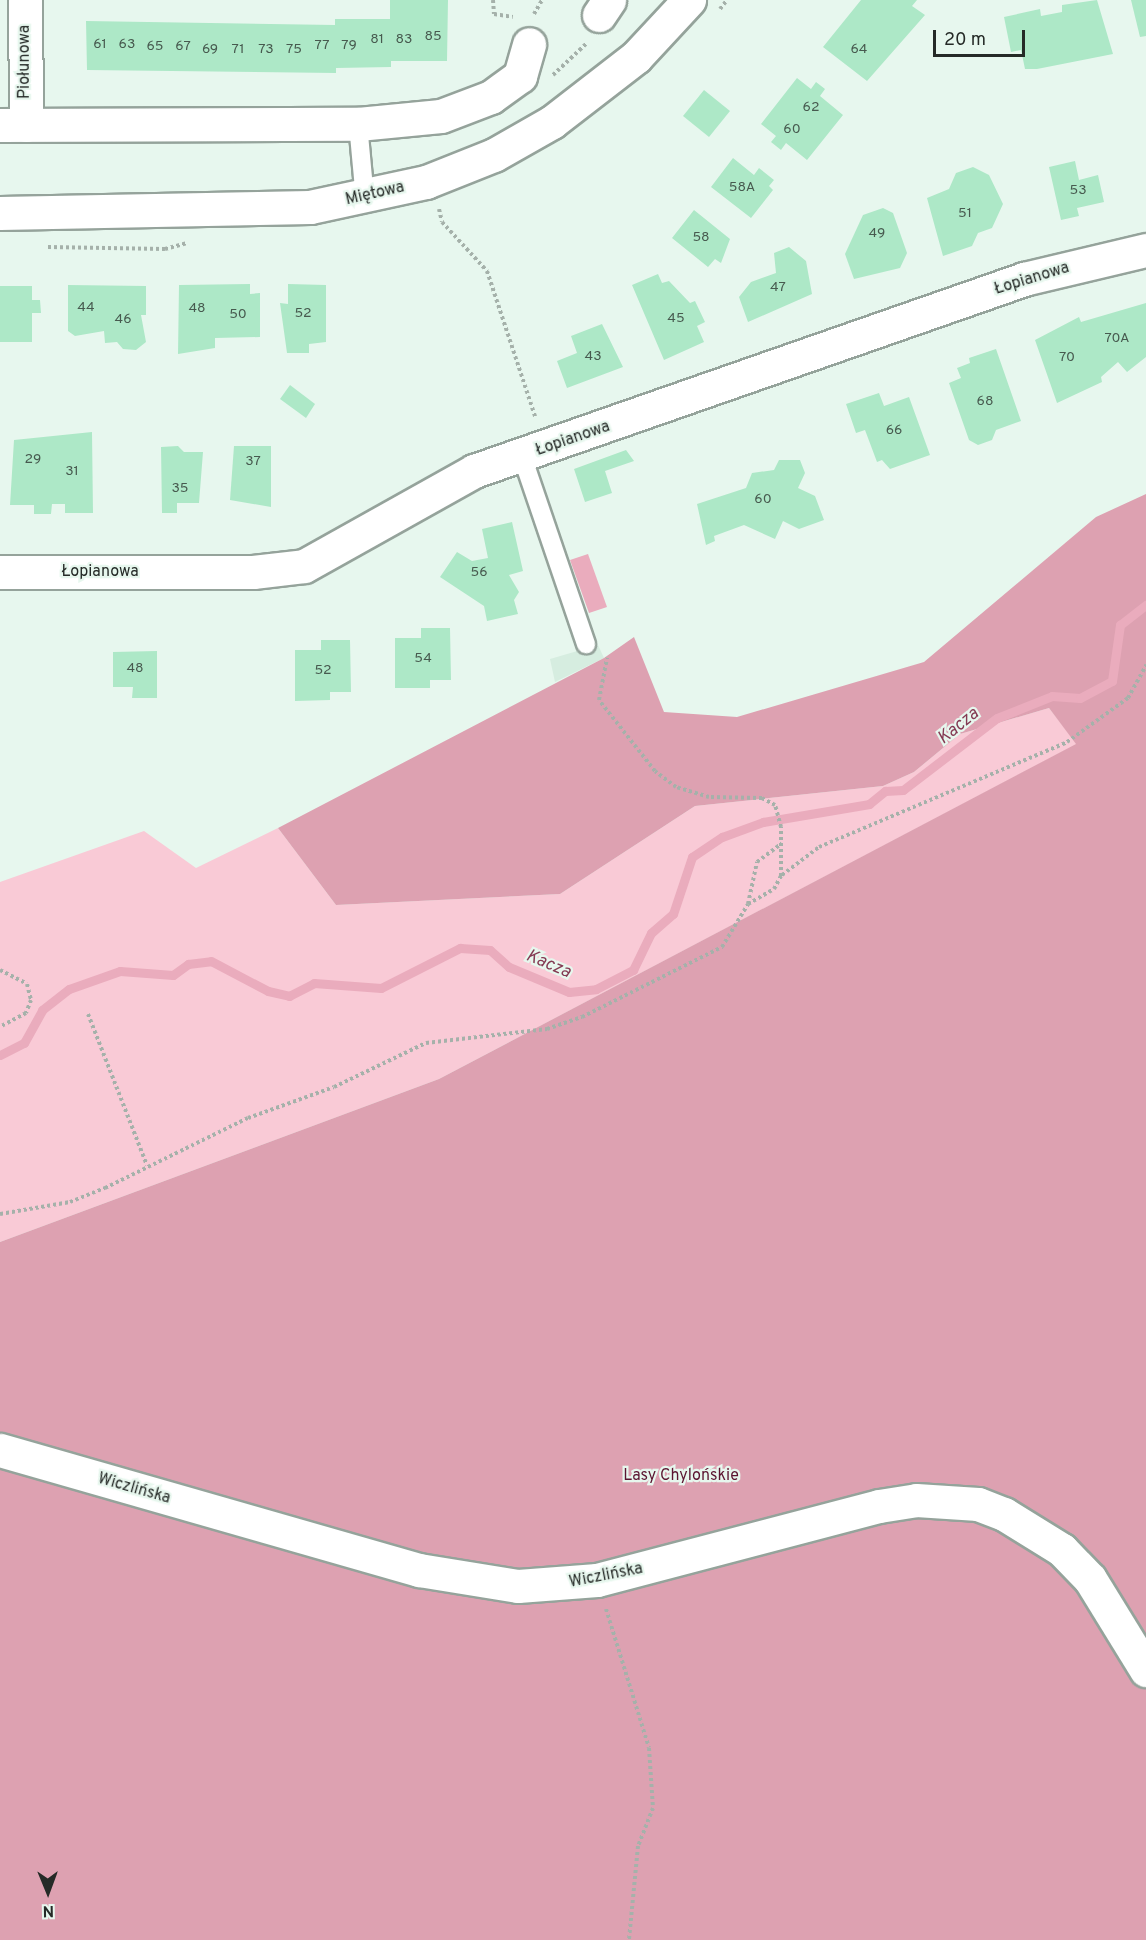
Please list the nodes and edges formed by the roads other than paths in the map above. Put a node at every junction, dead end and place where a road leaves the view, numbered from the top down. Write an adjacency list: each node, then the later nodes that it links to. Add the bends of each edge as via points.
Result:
1 (25, 0): 5 (street, Piołunowa)
2 (688, 0): 6 (street, Miętowa, via 636,57 552,122 494,155)
3 (530, 32): 4 (street, via 520,76 491,97 441,116)
4 (358, 124): 5 (street); 6 (lane)
5 (13, 125)
6 (365, 199): 7 (street, Miętowa, via 252,210)
7 (0, 213)
8 (1146, 250): 9 (street, Łopianowa, via 1024,279)
9 (533, 452): 10 (street, Łopianowa, via 474,471 321,558 281,572); 11 (lane)
10 (0, 572)
11 (586, 644)
12 (0, 1450): 13 (street, Wiczlińska, via 454,1578 518,1586 597,1580 879,1506 916,1500 978,1504 1033,1530 1069,1558 1090,1579)
13 (1146, 1670)

